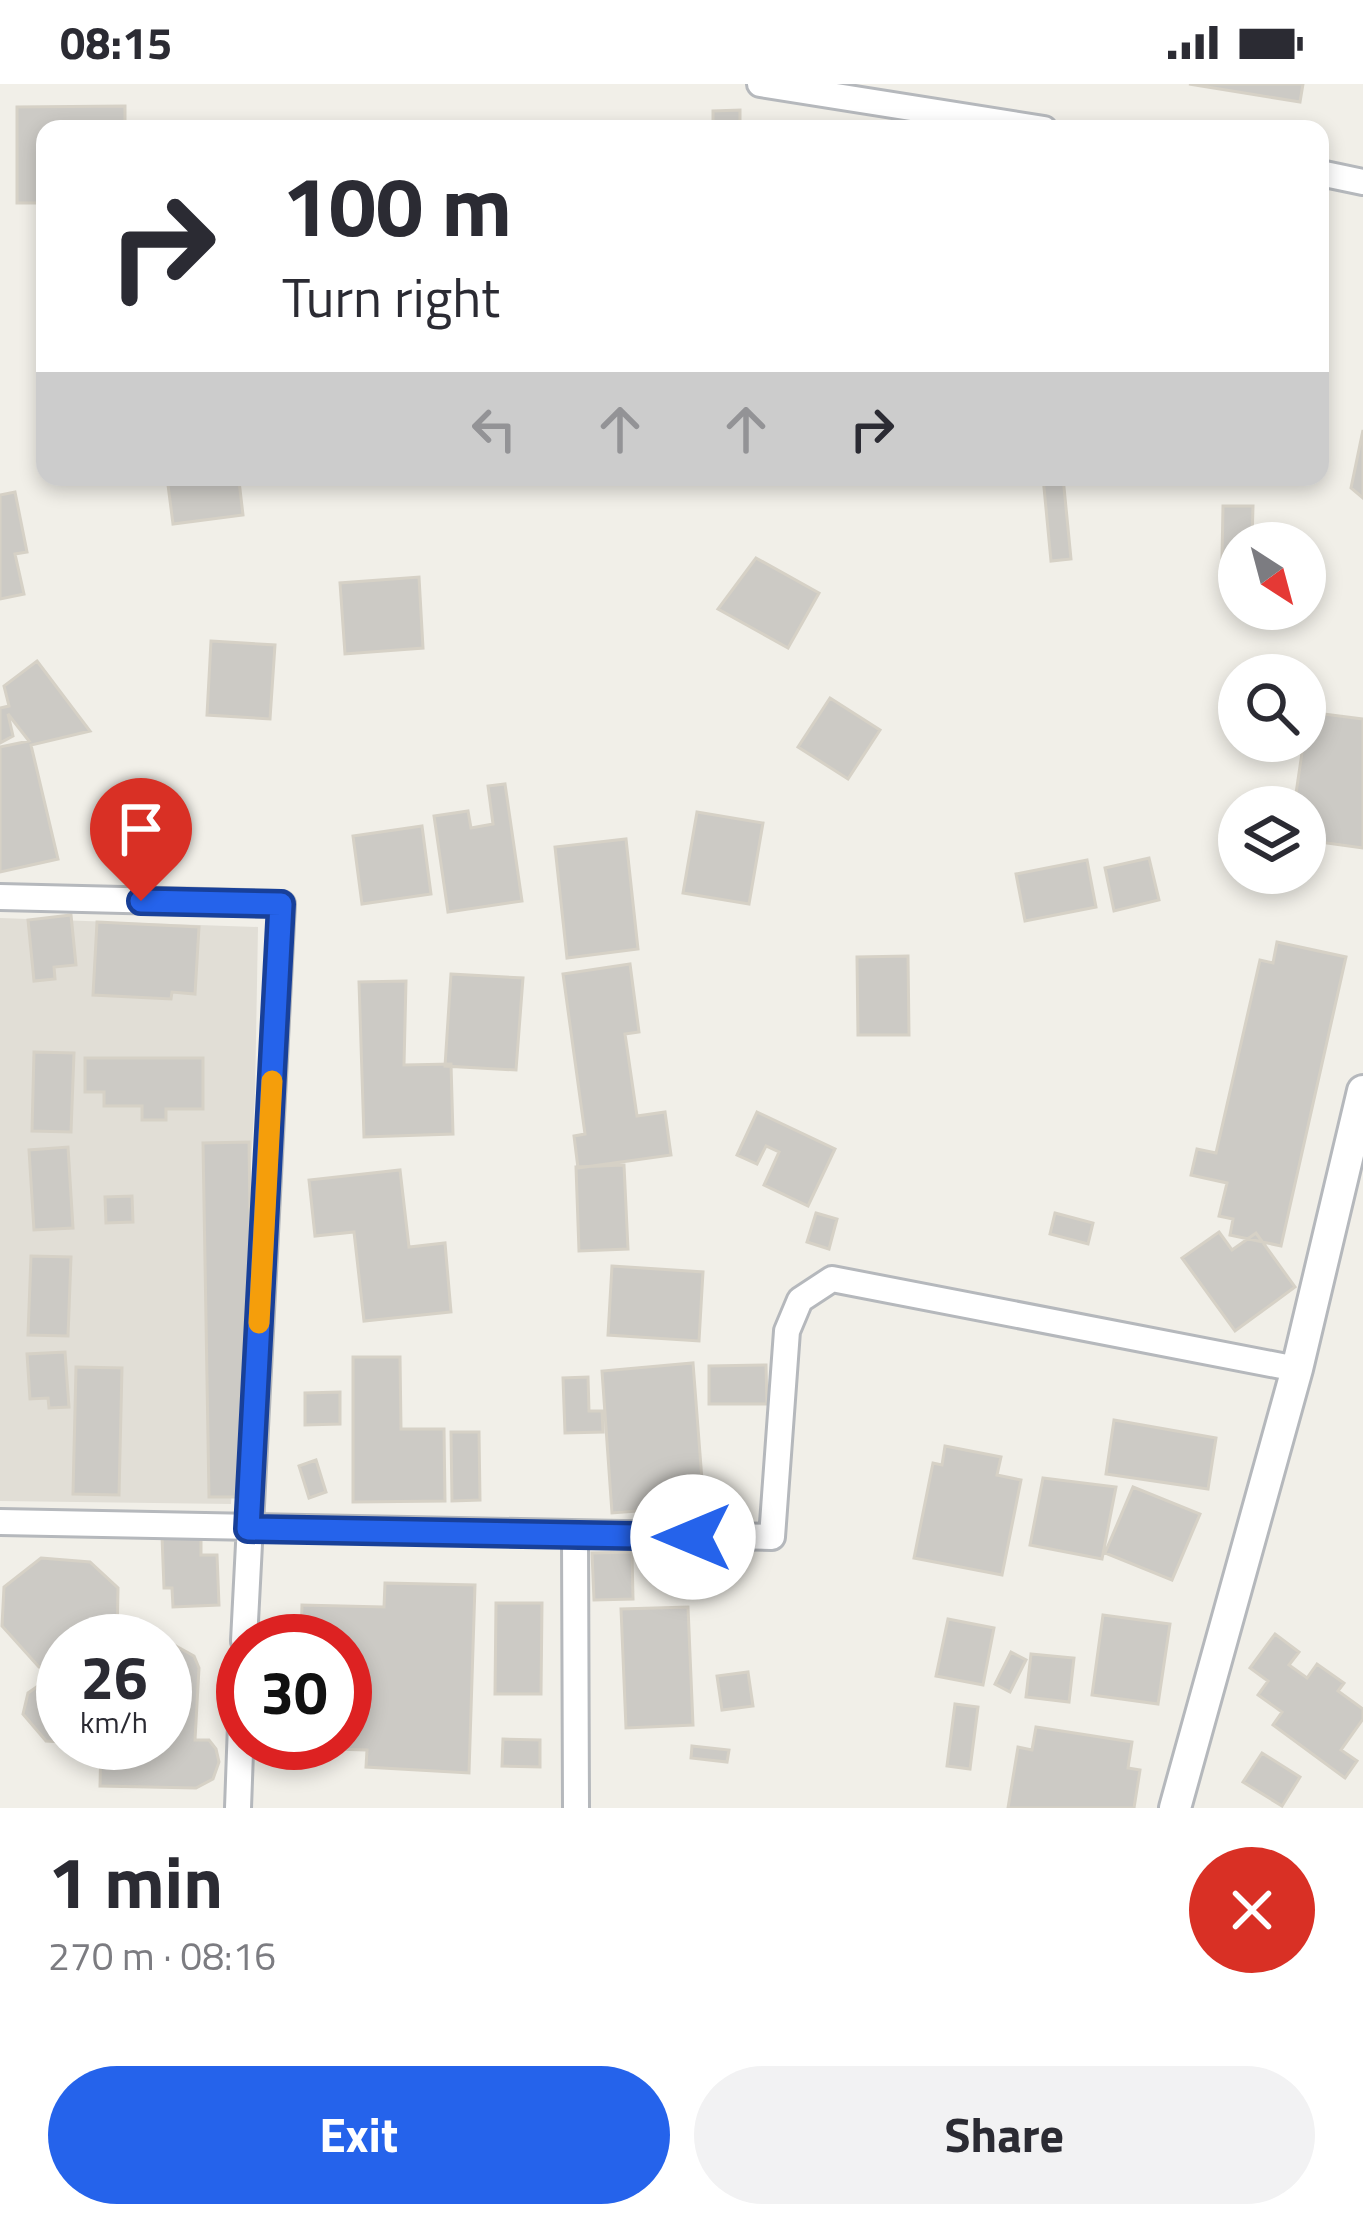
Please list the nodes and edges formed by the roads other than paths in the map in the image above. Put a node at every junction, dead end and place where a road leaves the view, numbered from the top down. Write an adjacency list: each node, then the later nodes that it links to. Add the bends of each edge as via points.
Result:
1 (760, 84): 2 (street)
2 (987, 120)
3 (1329, 175): 4 (street)
4 (1363, 182)
5 (0, 897): 9 (street, via 281,904)
6 (1363, 1090): 7 (street)
7 (1297, 1370): 10 (street, via 832,1279 800,1300 787,1331 772,1537); 15 (street)
8 (0, 1522): 9 (street)
9 (248, 1529): 10 (street); 11 (street)
10 (575, 1537): 14 (street)
11 (245, 1614)
12 (239, 1770): 13 (street)
13 (238, 1808)
14 (577, 1808)
15 (1175, 1808)

